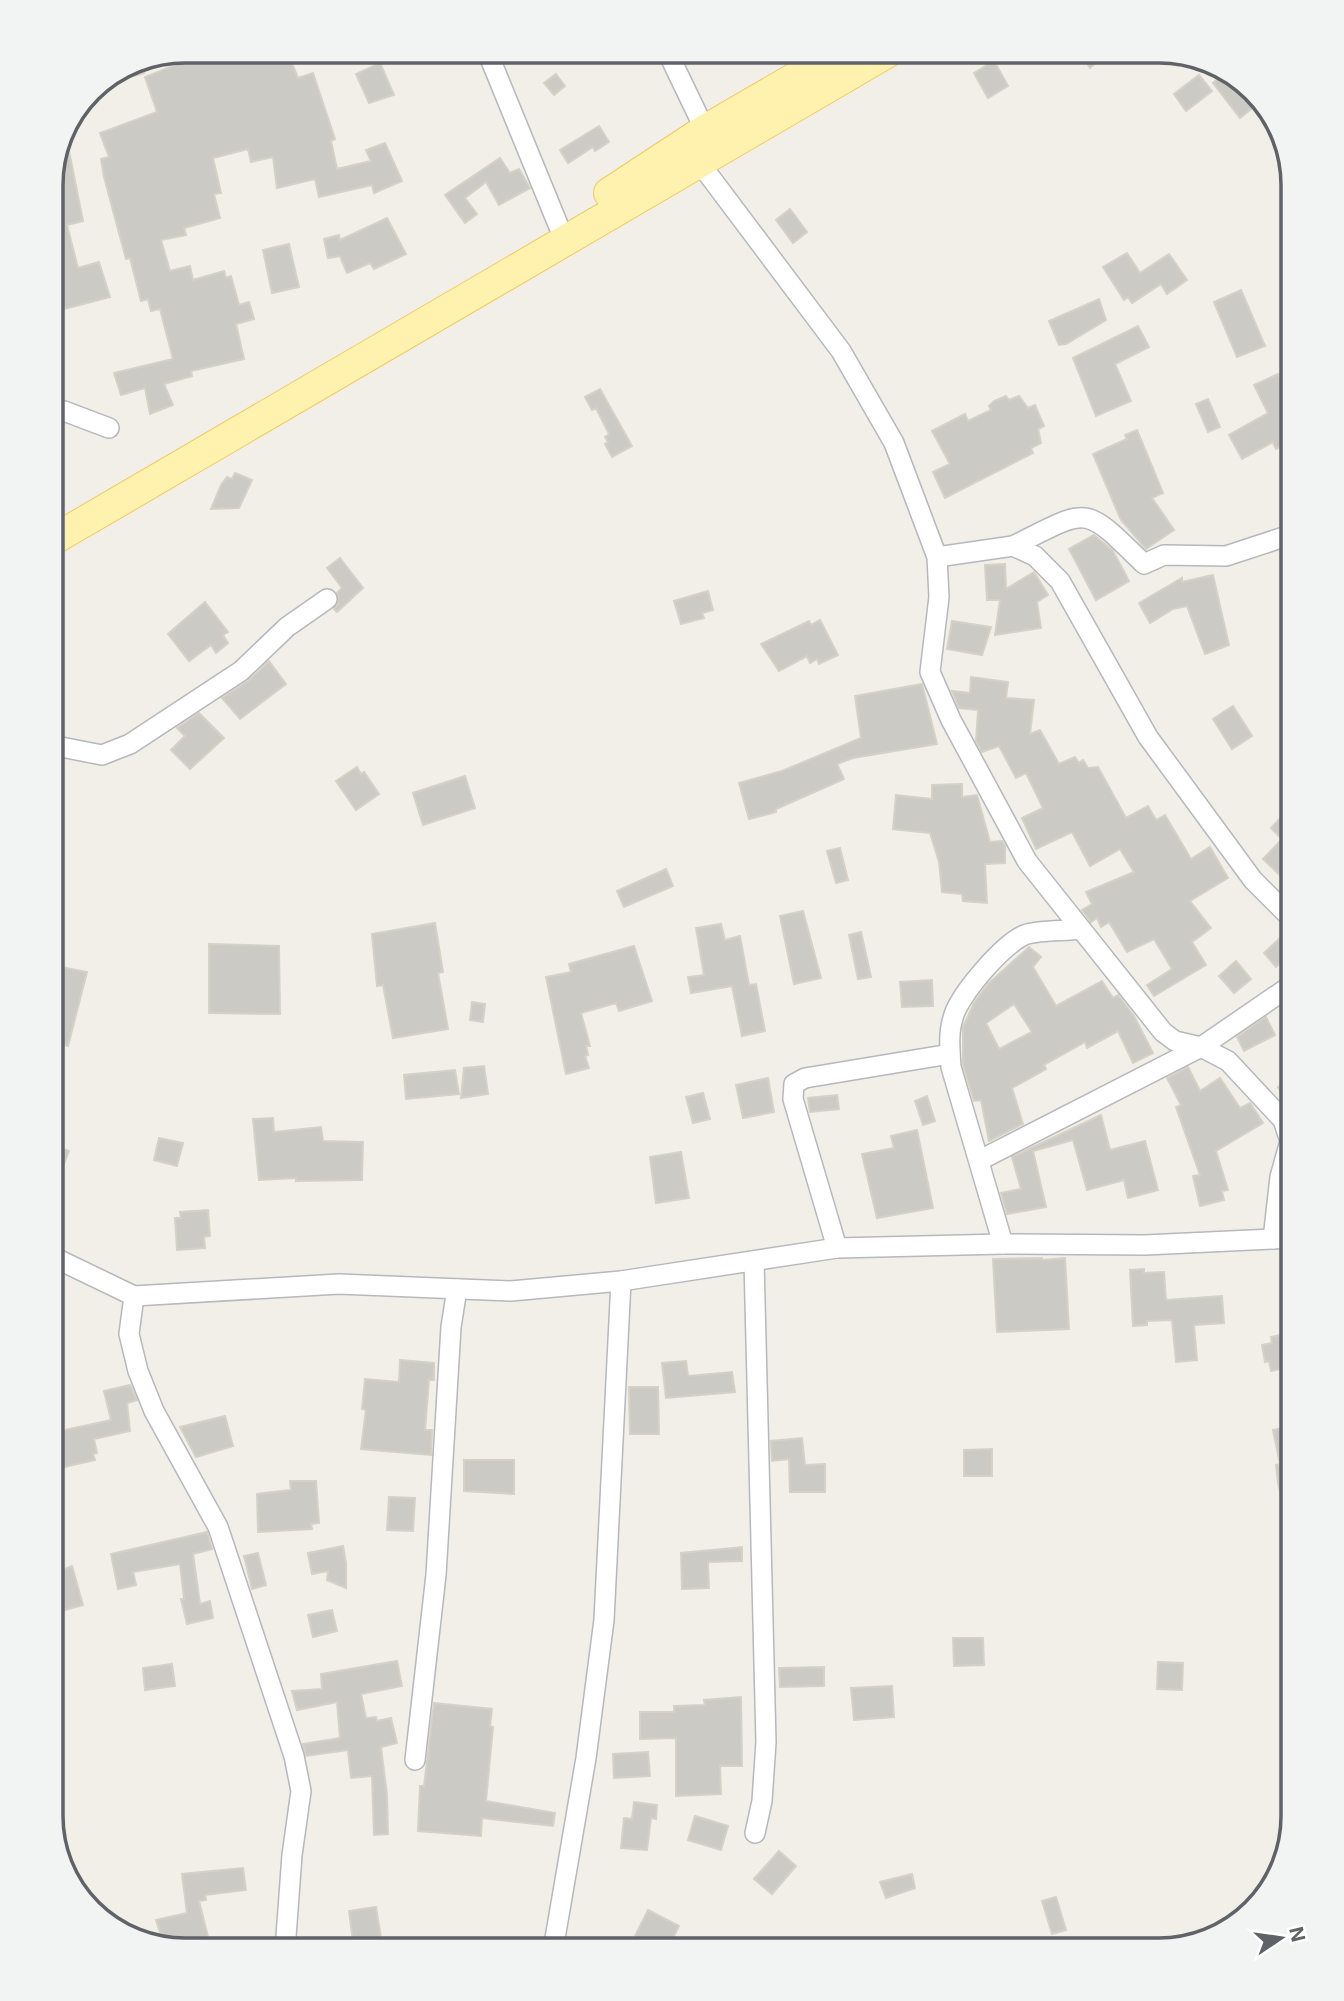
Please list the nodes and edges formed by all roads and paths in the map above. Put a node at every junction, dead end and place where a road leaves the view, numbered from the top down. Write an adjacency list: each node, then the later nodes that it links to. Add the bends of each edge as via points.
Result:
1 (492, 63): 7 (street)
2 (673, 63): 5 (street)
3 (820, 63): 5 (main road)
4 (869, 63): 6 (main road)
5 (705, 130): 7 (main road)
6 (699, 162): 11 (main road); 14 (street, via 841,351 894,443)
7 (559, 227): 10 (main road)
8 (63, 411): 9 (street)
9 (109, 428)
10 (63, 514)
11 (63, 534)
12 (1281, 538): 13 (street, via 1226,556 1164,555 1144,564 1104,524 1086,515 1067,519)
13 (1013, 546): 14 (street); 17 (street, via 1035,556 1060,581 1147,737 1253,880)
14 (937, 556): 18 (street, via 939,597 930,672 937,693 1027,862)
15 (327, 599): 16 (street, via 287,627 241,671 130,744 102,755)
16 (63, 748)
17 (1281, 908)
18 (1081, 929): 20 (street, via 1163,1032 1175,1041); 21 (street, via 1029,933 1012,942 974,983 953,1016)
19 (1281, 992): 20 (street)
20 (1201, 1047): 22 (street, via 1228,1061); 23 (street)
21 (950, 1054): 23 (street); 28 (street, via 806,1078 794,1084 793,1098)
22 (1281, 1118)
23 (980, 1160): 27 (street)
24 (1281, 1174): 25 (street)
25 (1273, 1239): 26 (street); 27 (street, via 1145,1245)
26 (1281, 1239)
27 (1003, 1244): 28 (street)
28 (836, 1248): 29 (street)
29 (754, 1261): 31 (street); 35 (street, via 766,1742)
30 (63, 1262): 33 (street)
31 (621, 1281): 32 (street, via 511,1292); 37 (street, via 604,1620)
32 (457, 1289): 33 (street, via 339,1284); 34 (street, via 436,1575)
33 (134, 1296): 36 (street, via 128,1334 138,1371 154,1411 218,1527 294,1756 301,1791)
34 (415, 1760)
35 (755, 1833)
36 (286, 1938)
37 (555, 1938)

